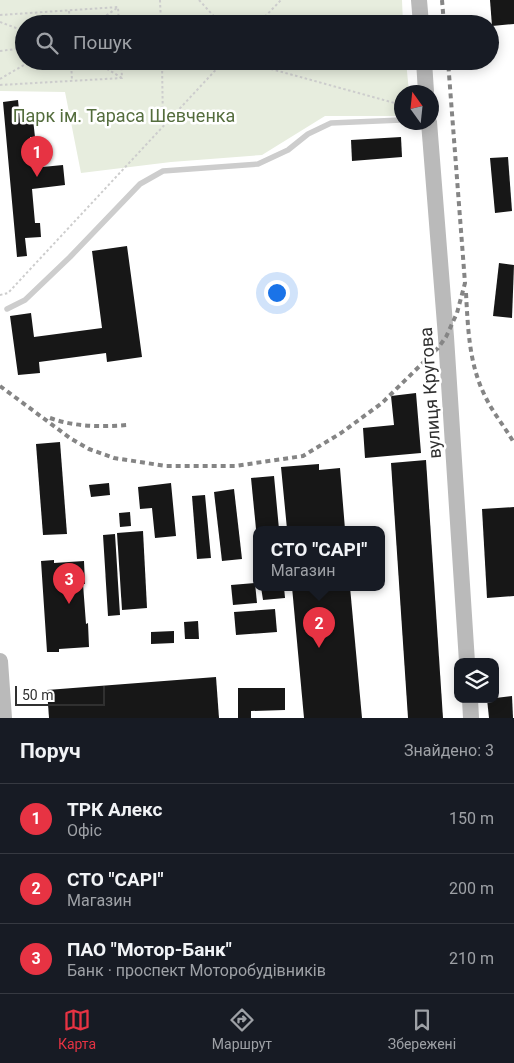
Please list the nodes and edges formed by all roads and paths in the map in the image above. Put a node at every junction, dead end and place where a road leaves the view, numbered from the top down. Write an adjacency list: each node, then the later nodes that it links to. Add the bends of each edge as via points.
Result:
1 (160, 0): 11 (path)
2 (198, 0): 12 (path)
3 (280, 0): 13 (path)
4 (419, 0): 14 (street)
5 (118, 7): 6 (path); 9 (path); 10 (path)
6 (69, 10): 7 (path); 8 (path)
7 (0, 15)
8 (69, 15)
9 (107, 15)
10 (118, 15)
11 (161, 15)
12 (212, 15)
13 (266, 15)
14 (420, 15)
15 (0, 22): 16 (path)
16 (15, 28)
17 (15, 49): 18 (path)
18 (0, 50)
19 (16, 70): 28 (path)
20 (71, 70): 29 (path)
21 (109, 70): 27 (path)
22 (122, 70): 27 (path)
23 (162, 70): 34 (path)
24 (216, 70): 34 (path)
25 (275, 70): 32 (path)
26 (425, 70): 31 (street)
27 (122, 78): 29 (path)
28 (0, 79)
29 (72, 81): 30 (path)
30 (0, 85)
31 (426, 85)
32 (394, 103)
33 (394, 120): 37 (lane, via 331,123 258,164 163,171 140,184 38,288 25,300)
34 (164, 126): 36 (path, via 8,293)
35 (430, 130): 38 (street, вулиця Кругова)
36 (0, 296)
37 (7, 309)
38 (467, 658)
39 (0, 661): 41 (street)
40 (470, 703): 42 (street)
41 (4, 718)
42 (471, 718)

